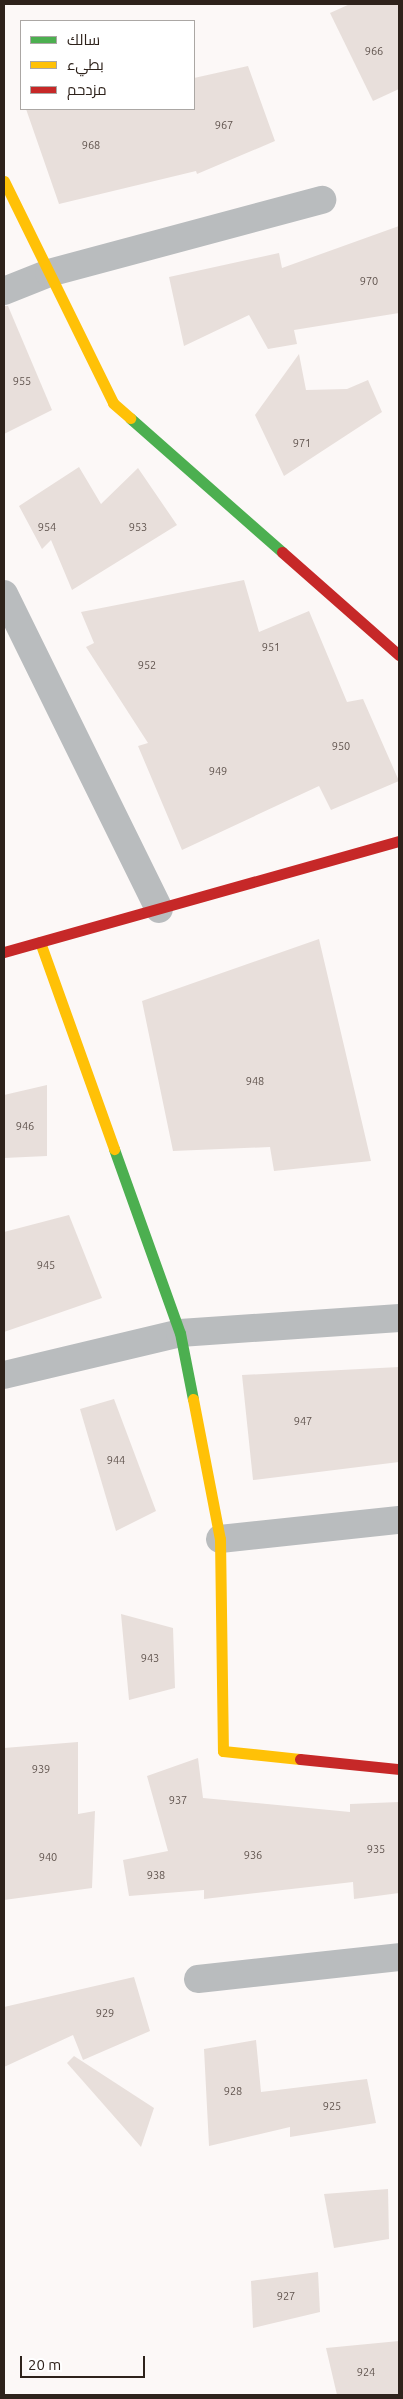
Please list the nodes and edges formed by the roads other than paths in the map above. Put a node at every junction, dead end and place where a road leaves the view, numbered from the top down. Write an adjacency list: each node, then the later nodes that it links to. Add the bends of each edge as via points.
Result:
1 (4, 181): 3 (street)
2 (322, 200): 3 (street)
3 (49, 273): 4 (street); 6 (street, via 113,403)
4 (4, 291)
5 (4, 594): 8 (street)
6 (399, 656)
7 (399, 841): 8 (street)
8 (159, 909): 9 (street)
9 (40, 942): 10 (street); 12 (street)
10 (4, 952)
11 (399, 1318): 12 (street)
12 (180, 1333): 13 (street); 15 (street)
13 (4, 1376)
14 (399, 1520): 15 (street)
15 (220, 1539): 16 (street, via 223,1750)
16 (399, 1769)
17 (399, 1957): 18 (street)
18 (198, 1979)

